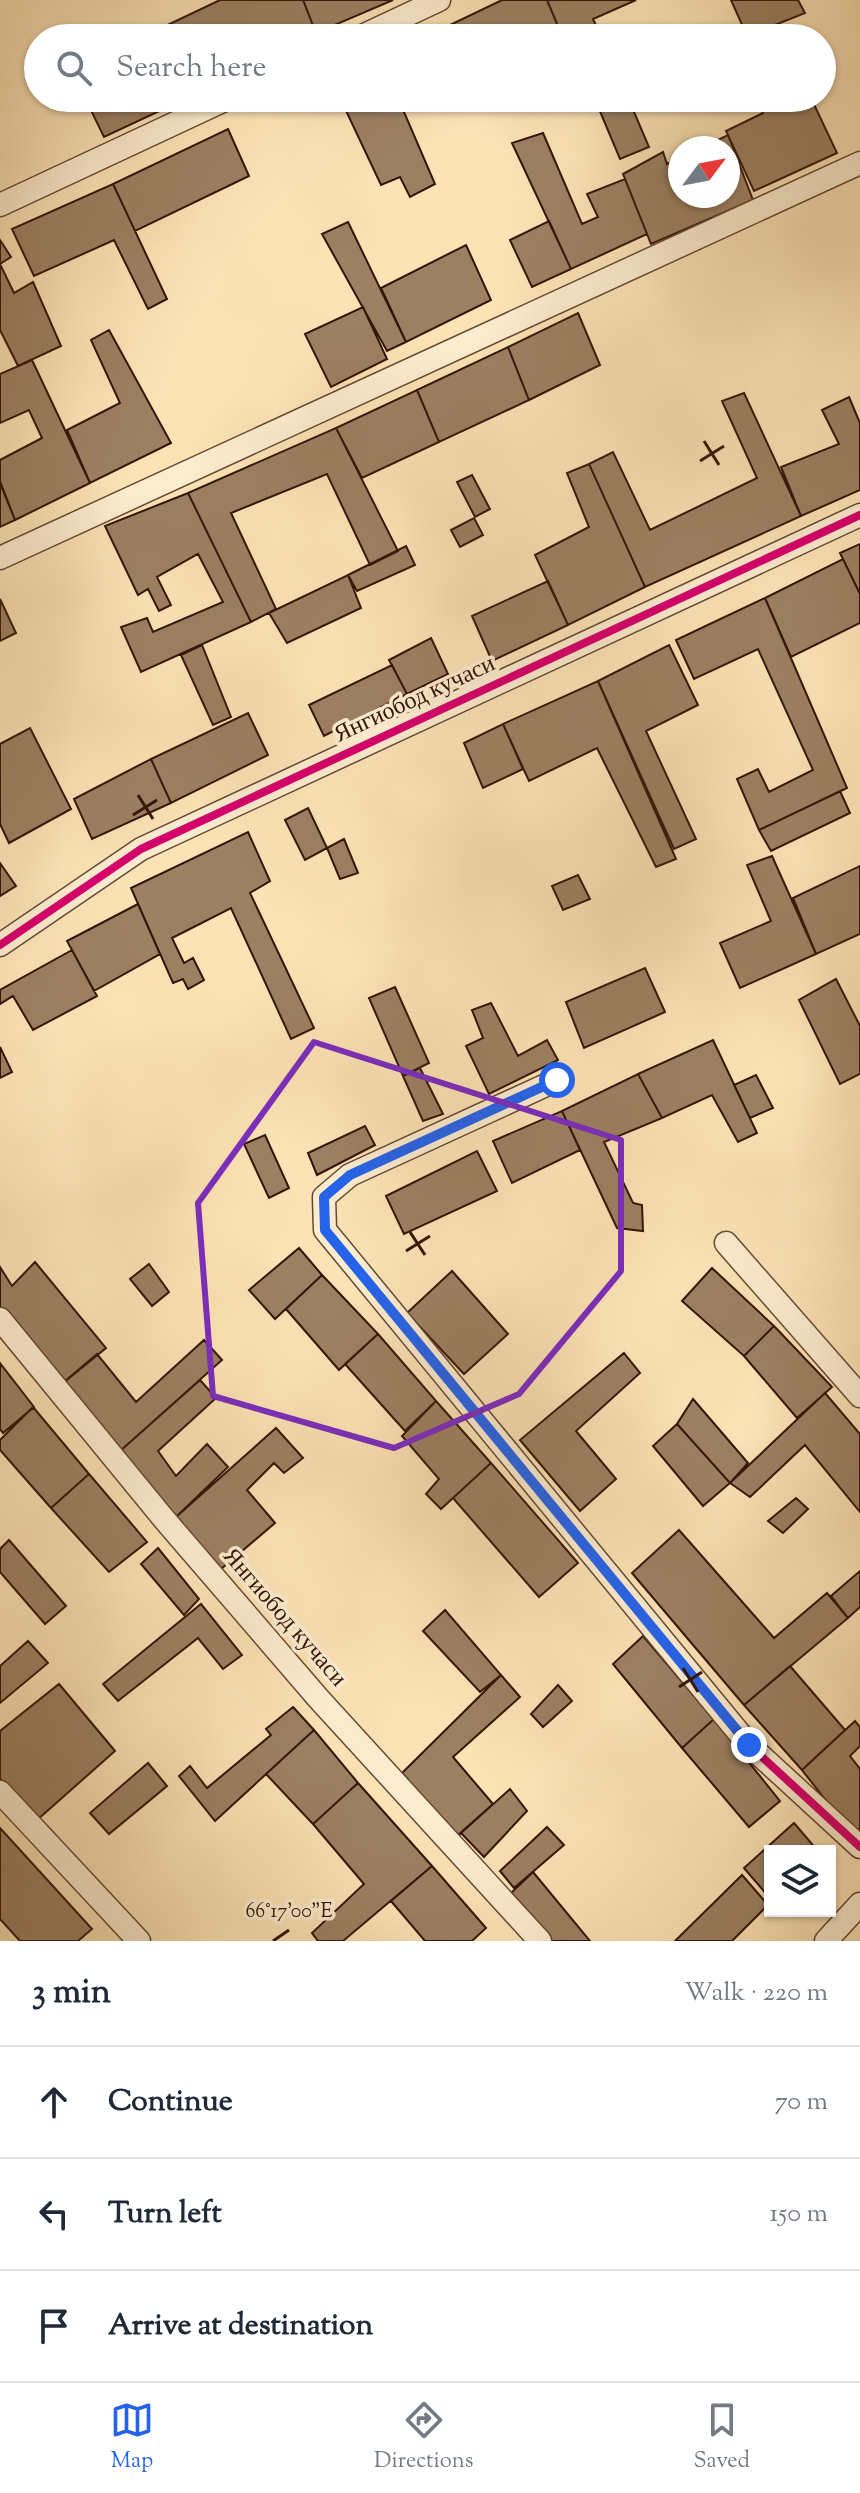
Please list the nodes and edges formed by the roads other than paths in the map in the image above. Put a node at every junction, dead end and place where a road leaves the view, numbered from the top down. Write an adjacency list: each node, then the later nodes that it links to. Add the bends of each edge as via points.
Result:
1 (439, 0): 2 (street)
2 (388, 24)
3 (199, 112): 5 (street)
4 (860, 163): 7 (street)
5 (0, 205)
6 (860, 515): 8 (street, Янгиобод кучаси, via 141,849)
7 (0, 558)
8 (0, 945)
9 (557, 1080): 14 (street, via 350,1175 324,1197 325,1230 749,1745)
10 (726, 1243): 12 (street)
11 (0, 1319): 17 (street, Янгиобод кучаси, via 318,1698)
12 (860, 1396)
13 (0, 1792): 16 (street)
14 (860, 1847)
15 (860, 1904): 18 (street)
16 (139, 1941)
17 (540, 1941)
18 (826, 1941)

